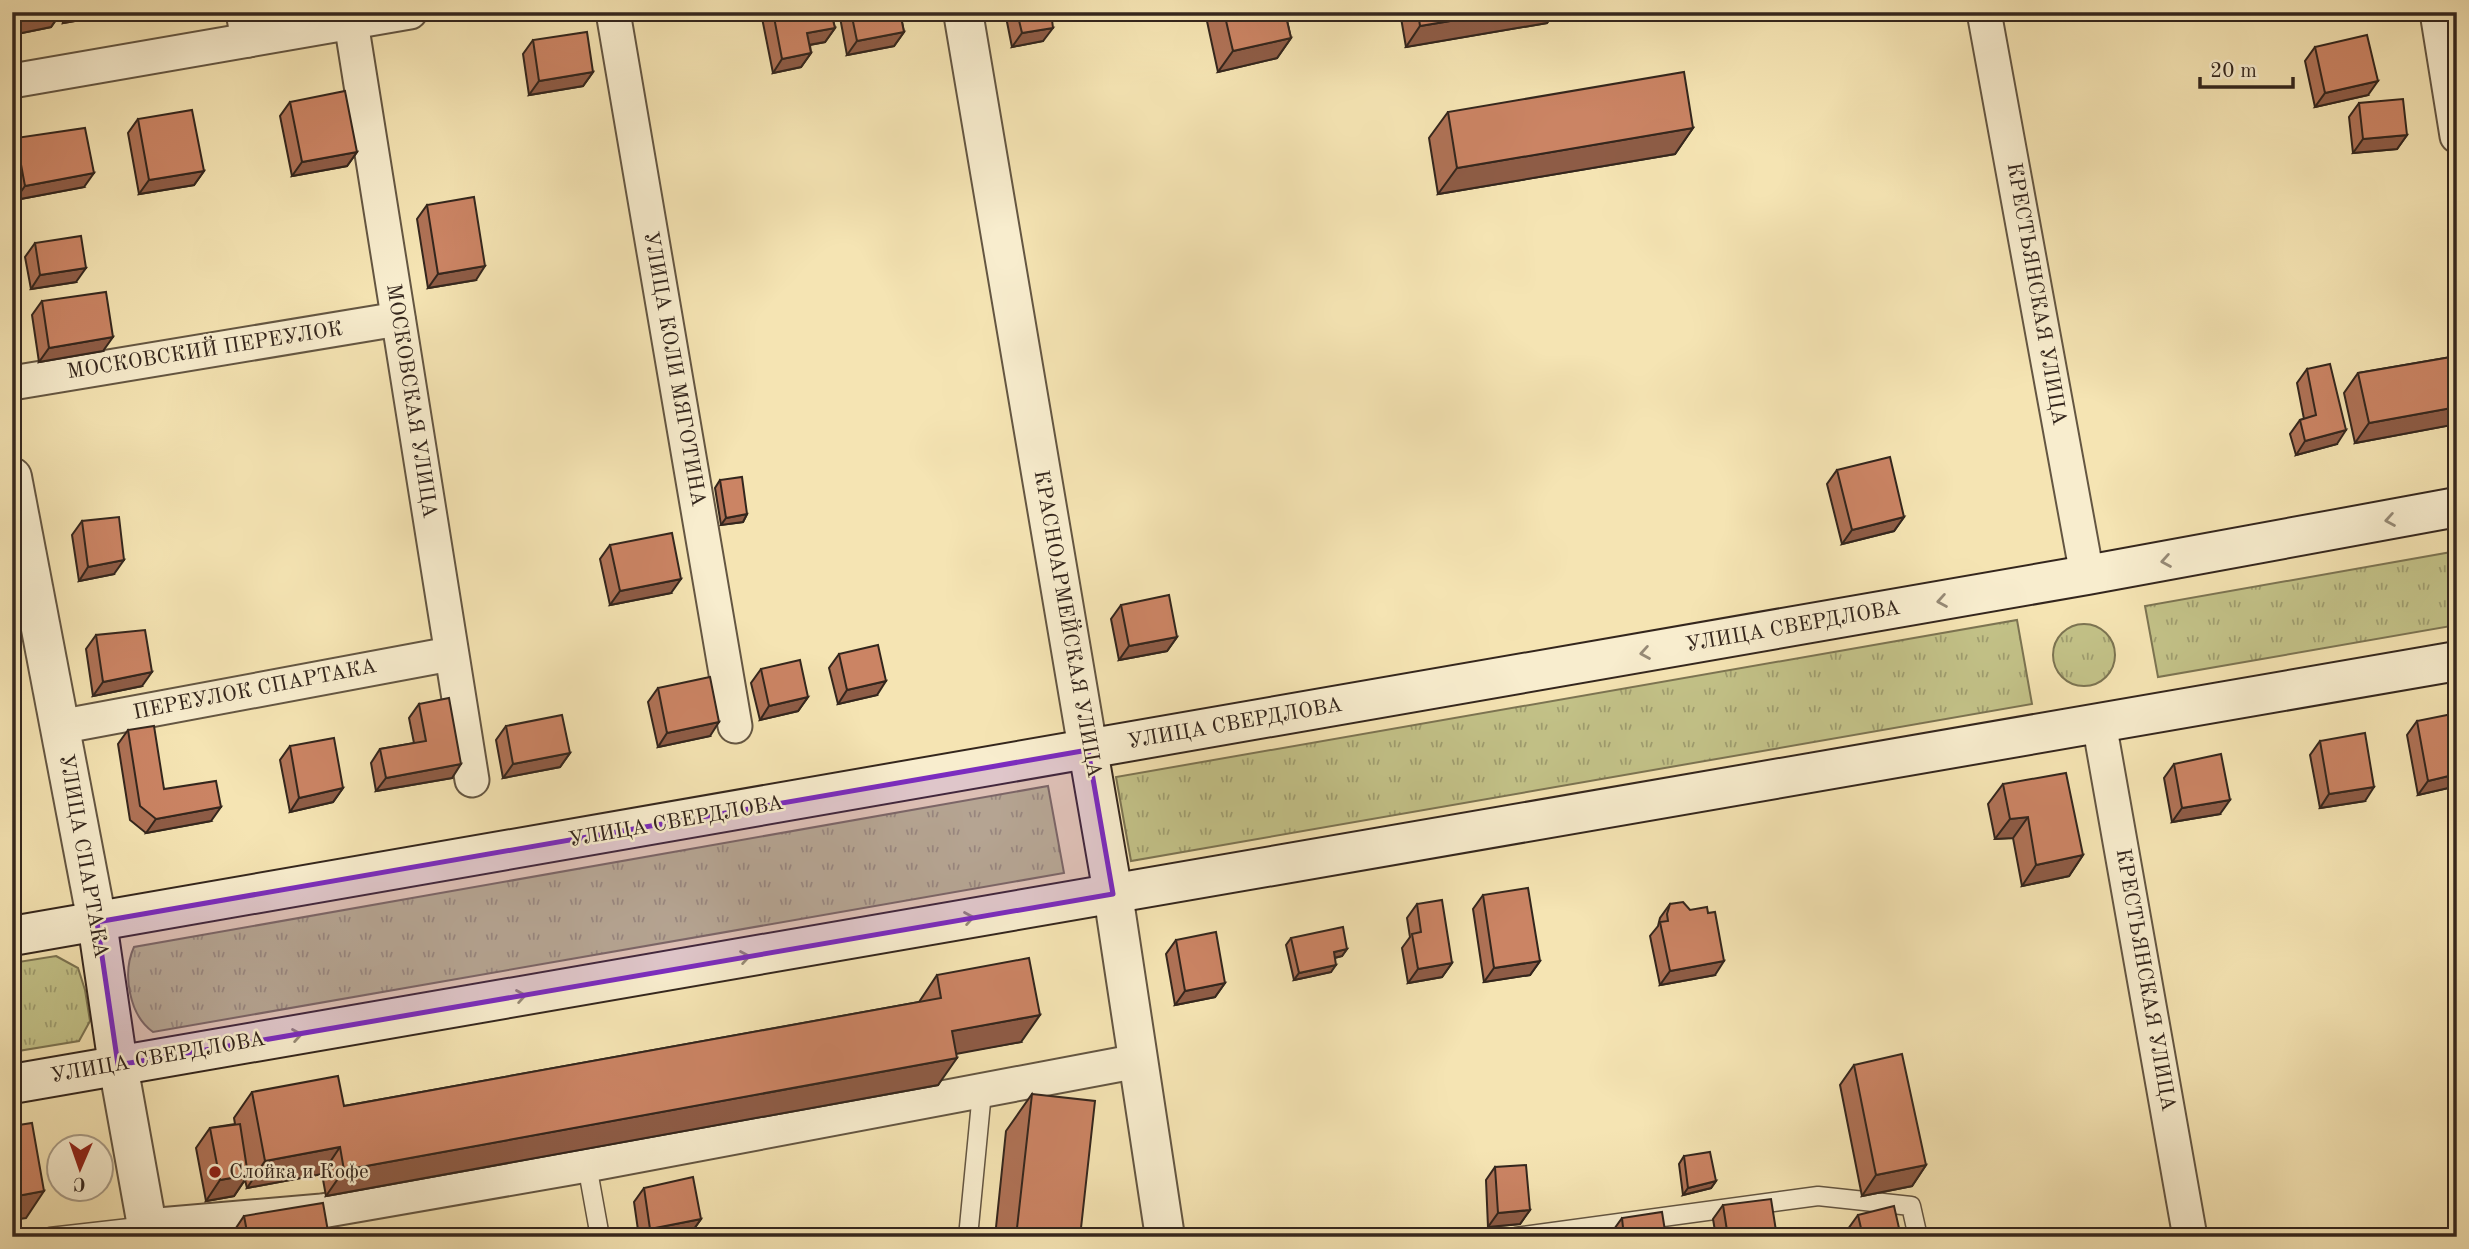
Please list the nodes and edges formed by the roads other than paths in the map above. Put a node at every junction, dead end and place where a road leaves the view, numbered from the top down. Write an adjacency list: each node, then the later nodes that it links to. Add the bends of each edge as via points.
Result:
1 (613, 12): 19 (street, УЛИЦА КОЛИ МЯГОТИНА)
2 (963, 12): 21 (main road, КРАСНОАРМЕЙСКАЯ УЛИЦА)
3 (1984, 12): 15 (street, КРЕСТЬЯНСКАЯ УЛИЦА)
4 (2437, 12): 9 (street)
5 (407, 13): 6 (street)
6 (351, 22): 7 (street); 10 (street, МОСКОВСКАЯ УЛИЦА)
7 (246, 26): 8 (street)
8 (12, 81)
9 (2457, 136)
10 (398, 319): 11 (street, МОСКОВСКИЙ ПЕРЕУЛОК); 16 (street, МОСКОВСКАЯ УЛИЦА)
11 (12, 383)
12 (12, 477): 14 (main road, УЛИЦА СПАРТАКА)
13 (2457, 507): 15 (main road, УЛИЦА СВЕРДЛОВА, one-way to 15)
14 (20, 564): 20 (main road, УЛИЦА СПАРТАКА)
15 (2087, 575): 21 (main road, УЛИЦА СВЕРДЛОВА, one-way to 21)
16 (450, 654): 20 (street, ПЕРЕУЛОК СПАРТАКА); 22 (street, МОСКОВСКАЯ УЛИЦА)
17 (2457, 661): 18 (main road, УЛИЦА СВЕРДЛОВА)
18 (2099, 723): 23 (main road, УЛИЦА СВЕРДЛОВА); 39 (street, КРЕСТЬЯНСКАЯ УЛИЦА)
19 (735, 726)
20 (59, 727): 24 (main road, УЛИЦА СПАРТАКА)
21 (1088, 750): 23 (main road, КРАСНОАРМЕЙСКАЯ УЛИЦА); 24 (main road, УЛИЦА СВЕРДЛОВА)
22 (472, 780)
23 (1113, 894): 26 (main road, КРАСНОАРМЕЙСКАЯ УЛИЦА); 27 (main road, УЛИЦА СВЕРДЛОВА, one-way to 23)
24 (97, 922): 25 (main road, УЛИЦА СВЕРДЛОВА); 27 (main road, УЛИЦА СПАРТАКА)
25 (12, 936)
26 (1138, 1061): 29 (street); 36 (main road, КРАСНОАРМЕЙСКАЯ УЛИЦА)
27 (118, 1065): 28 (main road, УЛИЦА СВЕРДЛОВА); 32 (main road, УЛИЦА СПАРТАКА)
28 (12, 1084)
29 (982, 1092): 30 (street); 35 (lane)
30 (587, 1165): 31 (street); 34 (lane)
31 (324, 1224): 32 (street)
32 (148, 1231): 33 (lane)
33 (50, 1237)
34 (600, 1237)
35 (968, 1237)
36 (1165, 1237)
37 (1516, 1237): 38 (lane, via 1818,1196 1911,1206)
38 (1918, 1237)
39 (2190, 1237)

